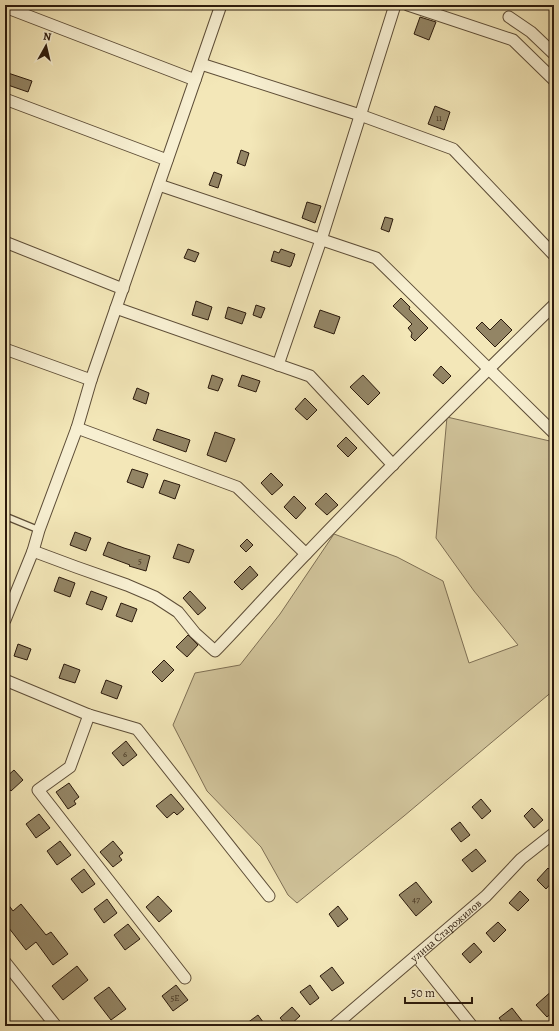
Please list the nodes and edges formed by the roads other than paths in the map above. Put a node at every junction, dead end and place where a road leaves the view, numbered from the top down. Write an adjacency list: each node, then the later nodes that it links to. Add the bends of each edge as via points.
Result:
1 (221, 5): 7 (street)
2 (395, 5): 11 (street)
3 (408, 5): 9 (street, via 513,40)
4 (5, 7): 8 (street)
5 (509, 17): 6 (street, via 531,32)
6 (554, 54)
7 (201, 64): 8 (street); 11 (street)
8 (195, 80): 12 (street)
9 (554, 80)
10 (5, 99): 12 (street)
11 (360, 116): 14 (street); 16 (street, via 453,149)
12 (167, 160): 13 (street)
13 (158, 186): 14 (street); 17 (street)
14 (321, 240): 21 (street); 22 (street, via 376,258)
15 (5, 242): 17 (street)
16 (554, 255)
17 (123, 289): 19 (street)
18 (554, 306): 22 (street)
19 (116, 308): 21 (street); 23 (street)
20 (5, 349): 23 (street)
21 (278, 365): 26 (street, via 310,376)
22 (488, 369): 25 (street); 26 (street)
23 (91, 380): 24 (street)
24 (76, 428): 28 (street); 30 (street, via 237,487)
25 (554, 433)
26 (393, 464): 30 (street)
27 (5, 516): 28 (lane)
28 (39, 530): 29 (street)
29 (33, 551): 30 (street, via 155,597 178,612 215,651); 31 (street)
30 (306, 554)
31 (5, 620)
32 (5, 680): 33 (street)
33 (89, 715): 35 (street, via 137,728); 38 (street, via 70,767 38,790)
34 (554, 833): 36 (street, улица Старожилов, via 521,859 486,896)
35 (269, 896)
36 (416, 956): 40 (street, улица Старожилов); 41 (street)
37 (5, 962): 39 (street)
38 (185, 978)
39 (56, 1026)
40 (334, 1026)
41 (472, 1026)

